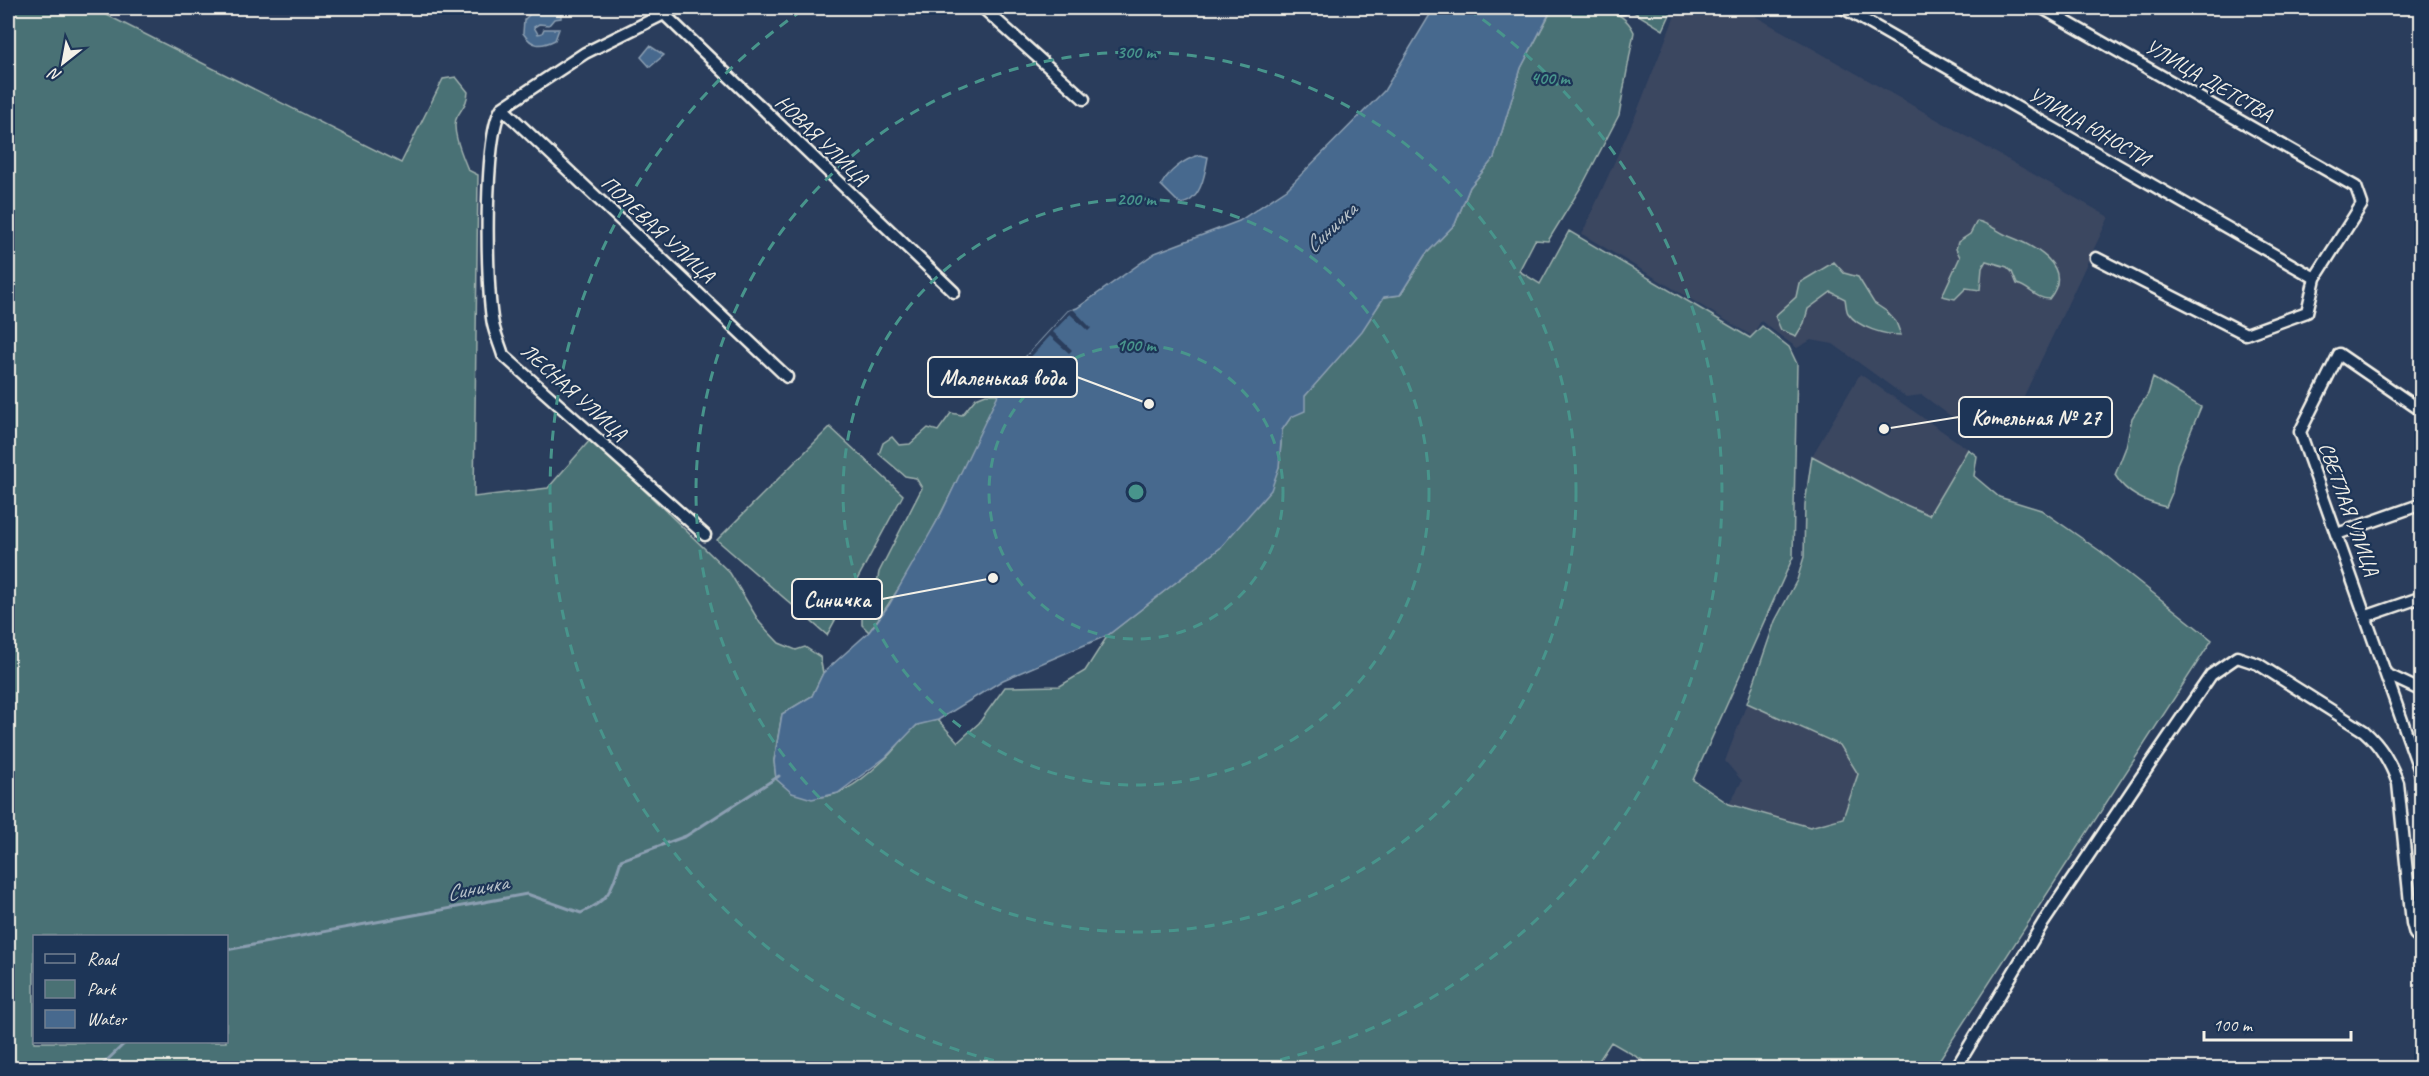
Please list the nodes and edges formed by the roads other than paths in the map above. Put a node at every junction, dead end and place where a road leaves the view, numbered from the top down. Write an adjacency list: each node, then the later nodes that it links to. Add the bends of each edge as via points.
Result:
1 (676, 8): 7 (street)
2 (984, 8): 8 (street)
3 (1618, 8): 4 (street)
4 (1623, 8)
5 (1843, 8): 11 (street, УЛИЦА ЮНОСТИ)
6 (2042, 8): 11 (street, УЛИЦА ДЕТСТВА, via 2356,188 2362,204)
7 (664, 15): 9 (street, via 585,53); 12 (street, НОВАЯ УЛИЦА)
8 (1084, 99)
9 (505, 105): 13 (street, ПОЛЕВАЯ УЛИЦА); 17 (street, ЛЕСНАЯ УЛИЦА, via 496,116 489,164 488,235 492,324 503,355)
10 (2096, 258): 11 (street, via 2246,334 2307,312)
11 (2315, 278)
12 (954, 292)
13 (787, 377)
14 (2421, 411): 16 (street, СВЕТЛАЯ УЛИЦА, via 2339,354 2300,432)
15 (2421, 504): 16 (street)
16 (2337, 534): 19 (street, СВЕТЛАЯ УЛИЦА)
17 (705, 535)
18 (2421, 597): 19 (street)
19 (2367, 616): 20 (street, СВЕТЛАЯ УЛИЦА)
20 (2386, 674): 21 (street); 22 (street, СВЕТЛАЯ УЛИЦА)
21 (2421, 691)
22 (2421, 777)
23 (2421, 940): 24 (street, via 2412,922 2398,783 2379,744 2258,664 2237,657 2211,675 2141,777 2043,923)
24 (1956, 1068)

